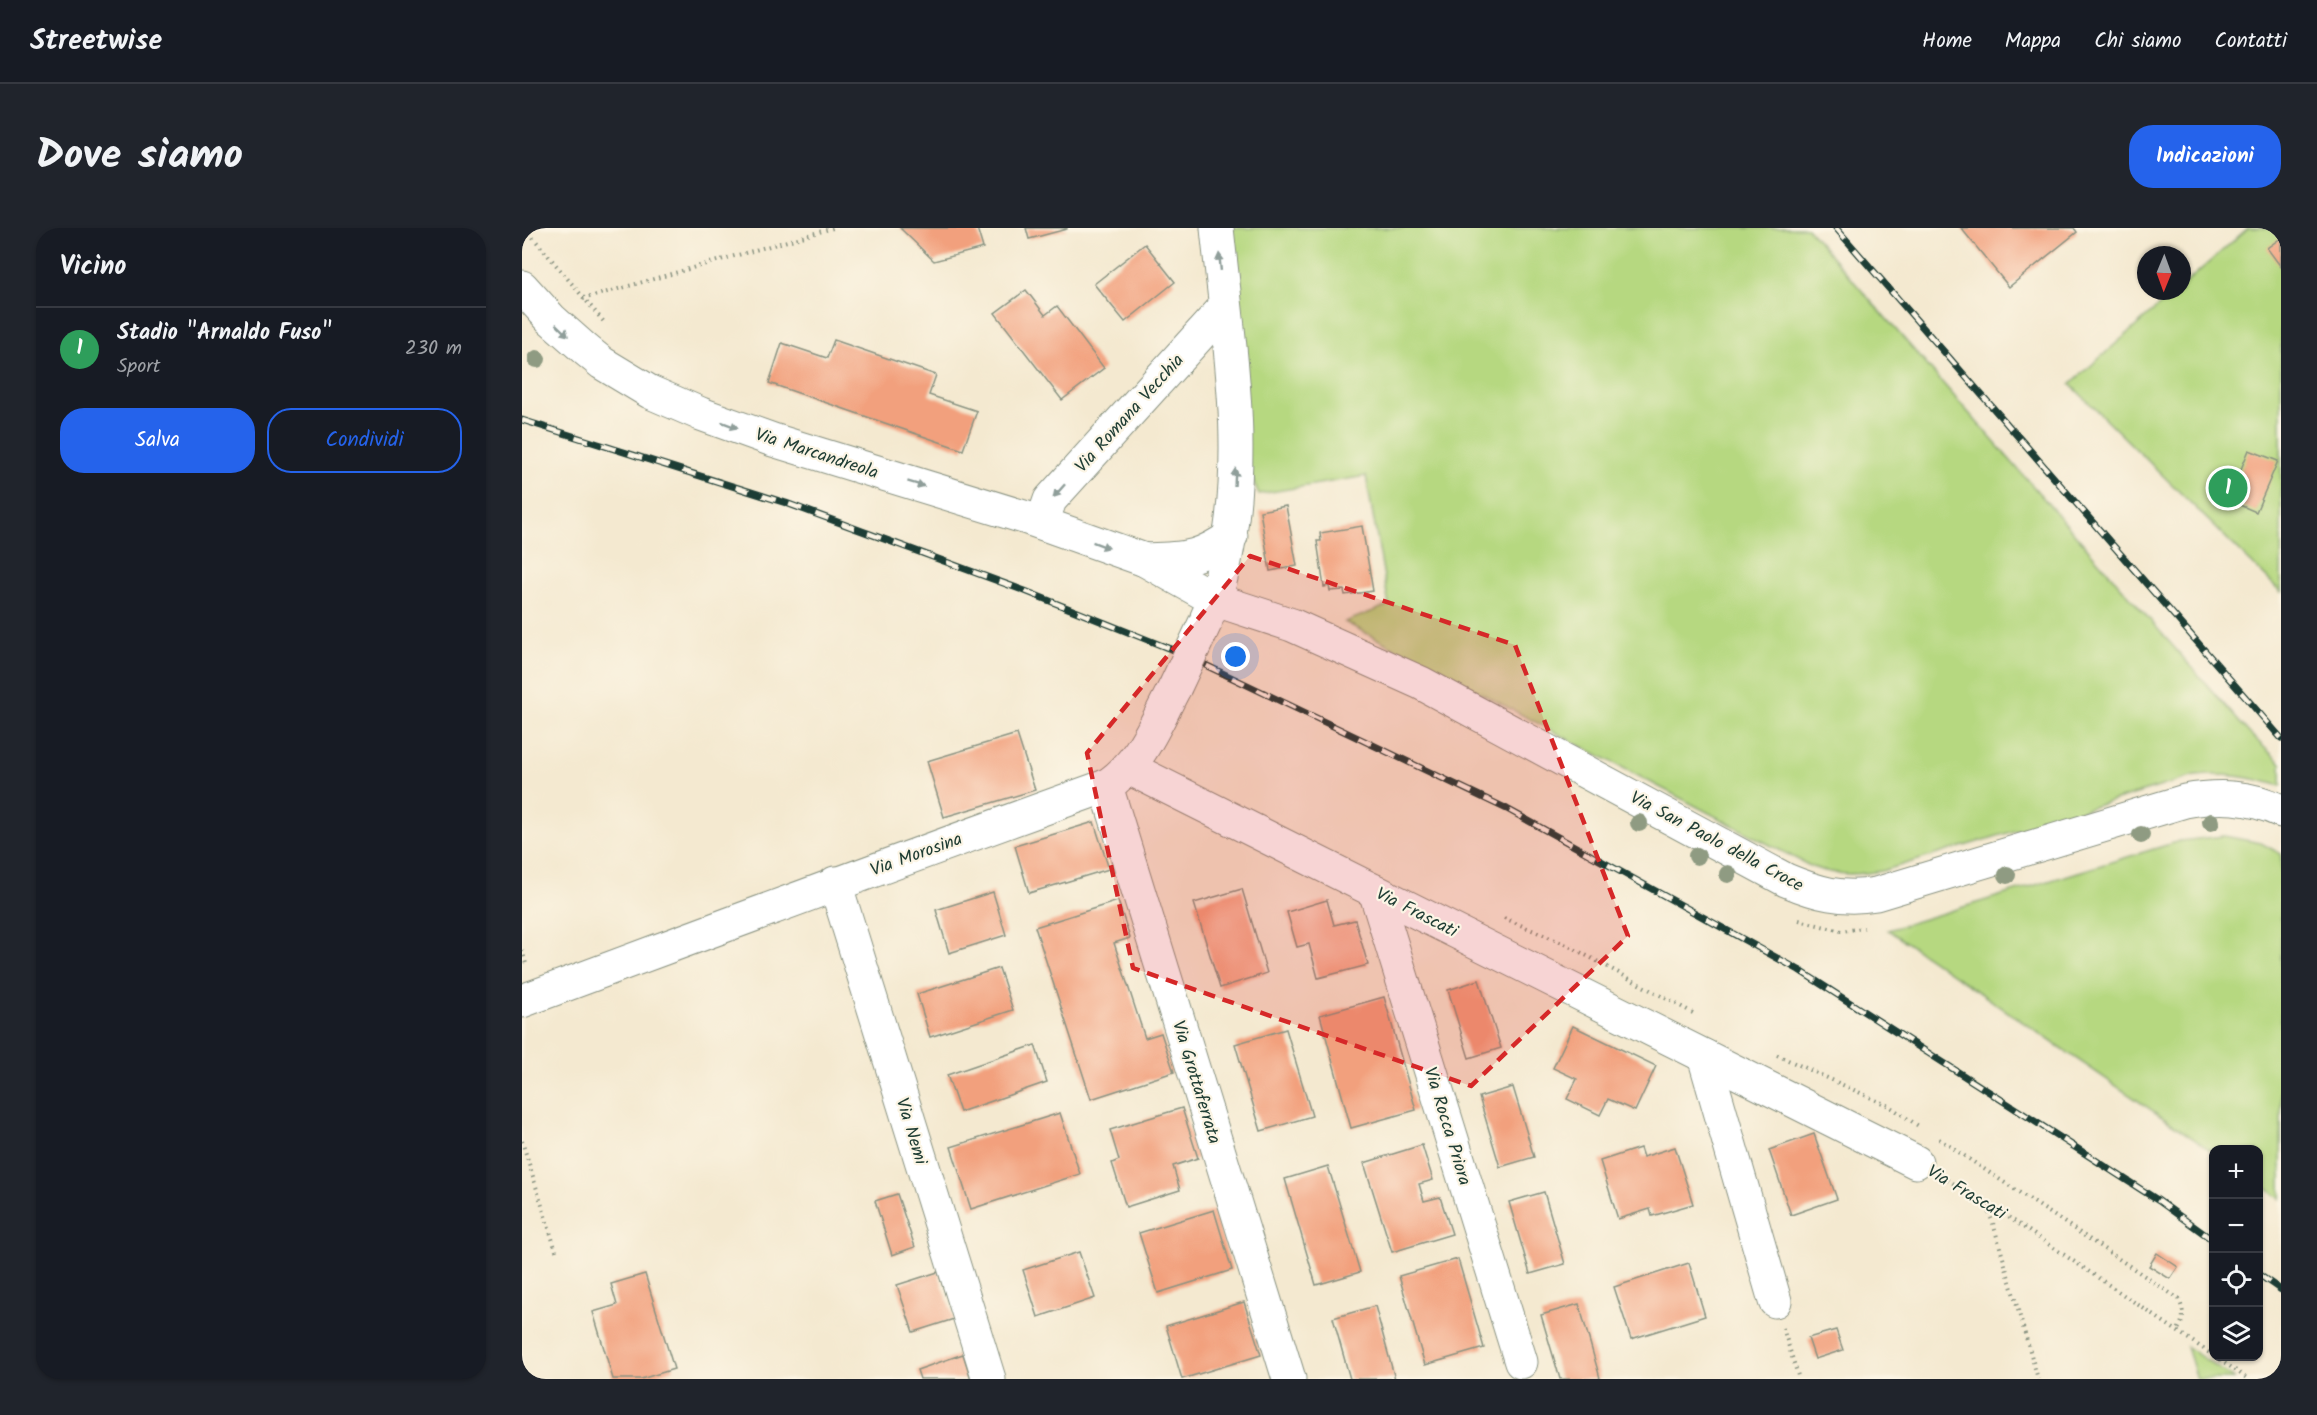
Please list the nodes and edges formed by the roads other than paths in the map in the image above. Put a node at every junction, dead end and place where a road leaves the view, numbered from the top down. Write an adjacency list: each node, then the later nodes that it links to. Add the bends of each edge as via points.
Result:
1 (1217, 228): 3 (street, one-way to 1)
2 (522, 287): 4 (street, Via Marcandreola, one-way to 4, via 570,337 602,363 650,392 798,448)
3 (1225, 307): 4 (street, Via Romana Vecchia, one-way to 4, via 1050,500); 5 (street, one-way to 3, via 1236,424)
4 (1042, 523): 6 (street, Via Marcandreola, one-way to 6)
5 (1231, 536): 6 (street, Via Marcandreola, via 1200,555); 7 (street)
6 (1145, 560): 7 (street, Via Marcandreola)
7 (1211, 610): 8 (street, bridge, via 1143,747); 9 (street, Via San Paolo della Croce, via 1272,617 1392,669 1786,880 1833,896 1864,897 1890,891 2185,801 2224,796 2259,802)
8 (1117, 777): 10 (street, Via Morosina); 11 (street, Via Frascati); 18 (street, Via Grottaferrata)
9 (2281, 811)
10 (836, 883): 12 (street, Via Morosina); 17 (street, Via Nemi)
11 (1375, 891): 13 (street, Via Frascati); 16 (street, Via Rocca Priora)
12 (522, 1001)
13 (1704, 1056): 14 (street, Via Frascati); 15 (street)
14 (1916, 1162)
15 (1774, 1301)
16 (1521, 1362)
17 (989, 1379)
18 (1289, 1379)

